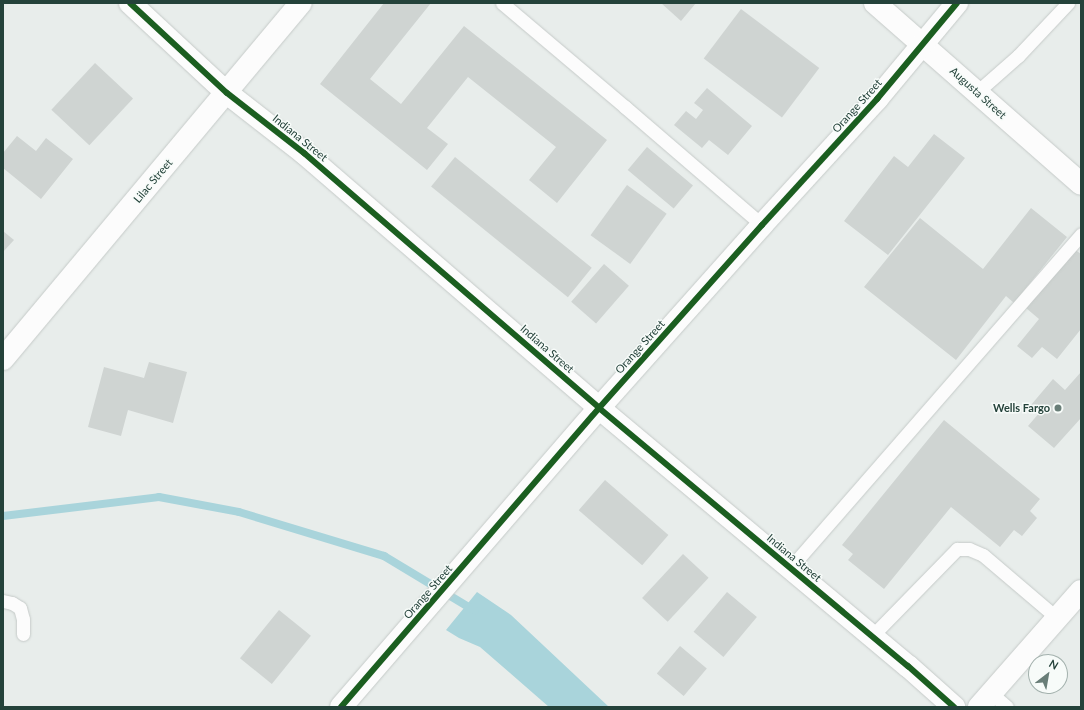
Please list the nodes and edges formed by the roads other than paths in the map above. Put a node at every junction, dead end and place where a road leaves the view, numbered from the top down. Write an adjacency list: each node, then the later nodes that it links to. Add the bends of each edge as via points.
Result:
1 (130, 3): 9 (street, Indiana Street)
2 (302, 3): 9 (street, Lilac Street)
3 (502, 3): 11 (lane)
4 (875, 3): 7 (street, Augusta Street)
5 (956, 3): 7 (street, Orange Street)
6 (1068, 3): 8 (lane, via 1018,56)
7 (923, 44): 8 (street, Augusta Street); 11 (street, Orange Street, via 877,99)
8 (977, 92): 10 (street, Augusta Street)
9 (227, 93): 13 (street, Lilac Street); 14 (street, Indiana Street, via 304,153)
10 (1081, 184)
11 (762, 225): 14 (street, Orange Street)
12 (1081, 234): 15 (lane)
13 (3, 359)
14 (600, 408): 15 (street, Indiana Street); 22 (street, Orange Street)
15 (790, 568): 20 (street, Indiana Street)
16 (1081, 591): 18 (street)
17 (3, 602): 19 (lane, via 12,603 20,608)
18 (1057, 618): 20 (lane, via 983,555 969,549 957,549); 21 (street)
19 (23, 634)
20 (872, 636): 23 (street, Indiana Street)
21 (992, 702)
22 (341, 707)
23 (954, 707)

